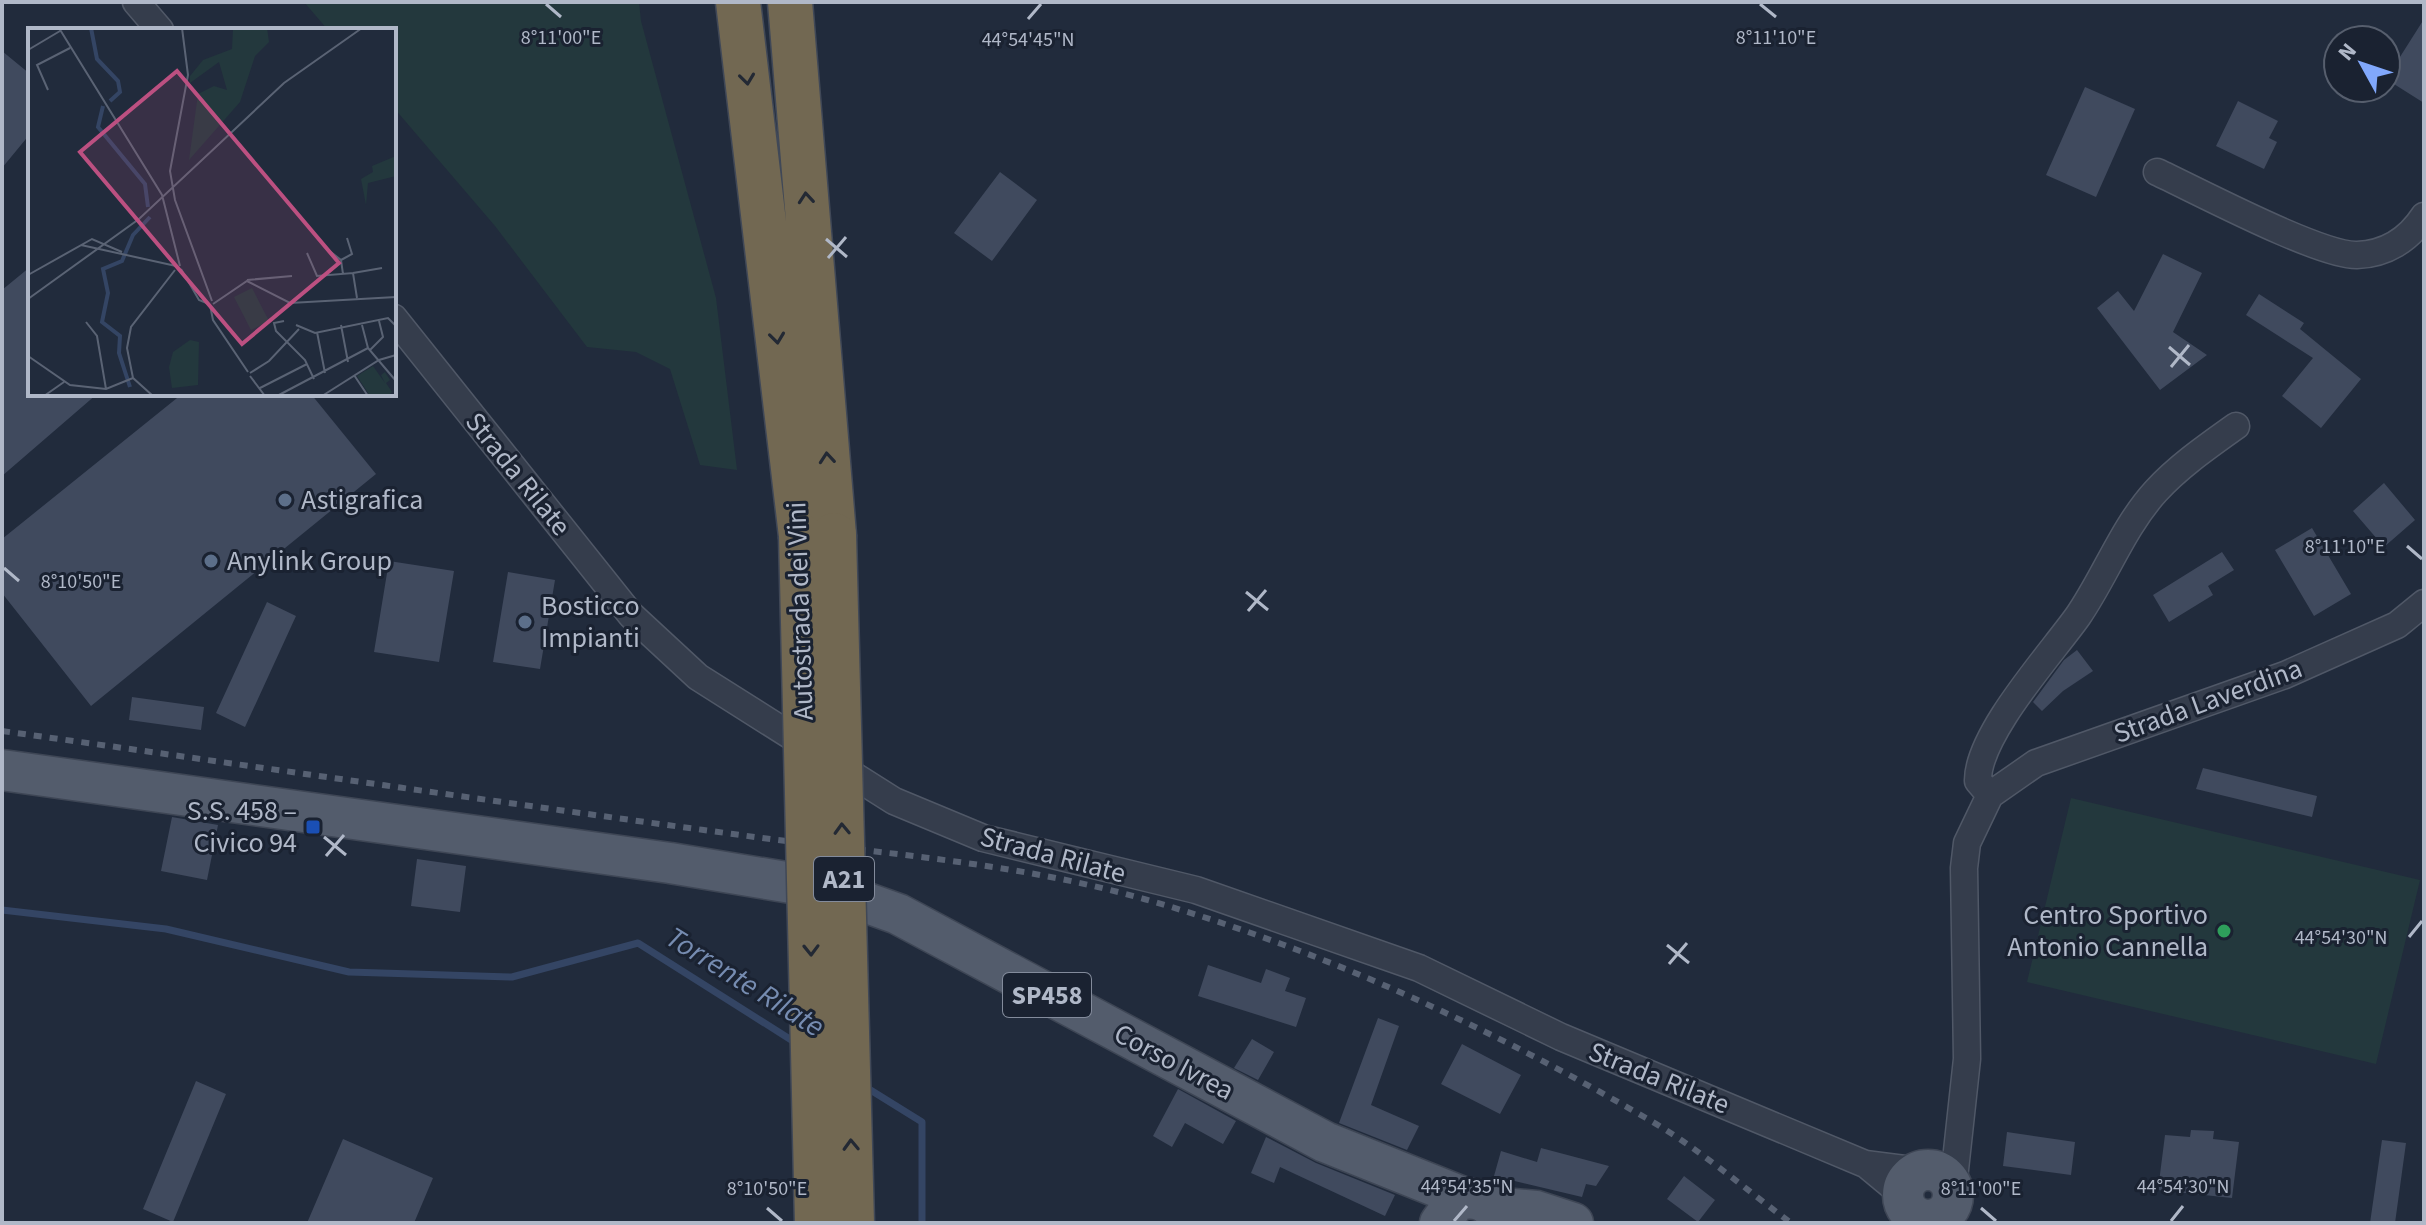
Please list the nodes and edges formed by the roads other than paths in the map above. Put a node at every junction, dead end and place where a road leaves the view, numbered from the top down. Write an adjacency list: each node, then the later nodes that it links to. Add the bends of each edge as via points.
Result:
1 (136, 2): 4 (street)
2 (738, 2): 9 (highway, Autostrada dei Vini / A21, one-way to 9)
3 (790, 2): 9 (highway, Autostrada dei Vini / A21, one-way to 3)
4 (158, 28)
5 (2157, 172): 6 (street, via 2347,255 2389,248)
6 (2424, 216)
7 (396, 321): 13 (street, Strada Rilate, via 631,615 698,677 894,801 983,838 1196,890 1419,968 1561,1037 1865,1164)
8 (2236, 426): 12 (street, via 2154,493 2077,617 2048,651 1981,758 1978,781)
9 (817, 536): 16 (highway, Autostrada dei Vini / A21, one-way to 16, bridge); 17 (highway, Autostrada dei Vini / A21, one-way to 9, bridge)
10 (2424, 603): 12 (street, Strada Laverdina, via 2397,625 2285,675 2036,763)
11 (2, 770): 14 (main road, Corso Ivrea / SP458, via 828,889 898,914)
12 (1990, 795): 13 (street, Strada Laverdina, via 1967,843 1964,868 1967,1059 1960,1134)
13 (1929, 1204)
14 (1468, 1213): 15 (main road, Corso Ivrea / SP458, via 1536,1211)
15 (1556, 1222)
16 (817, 1223)
17 (852, 1223)

